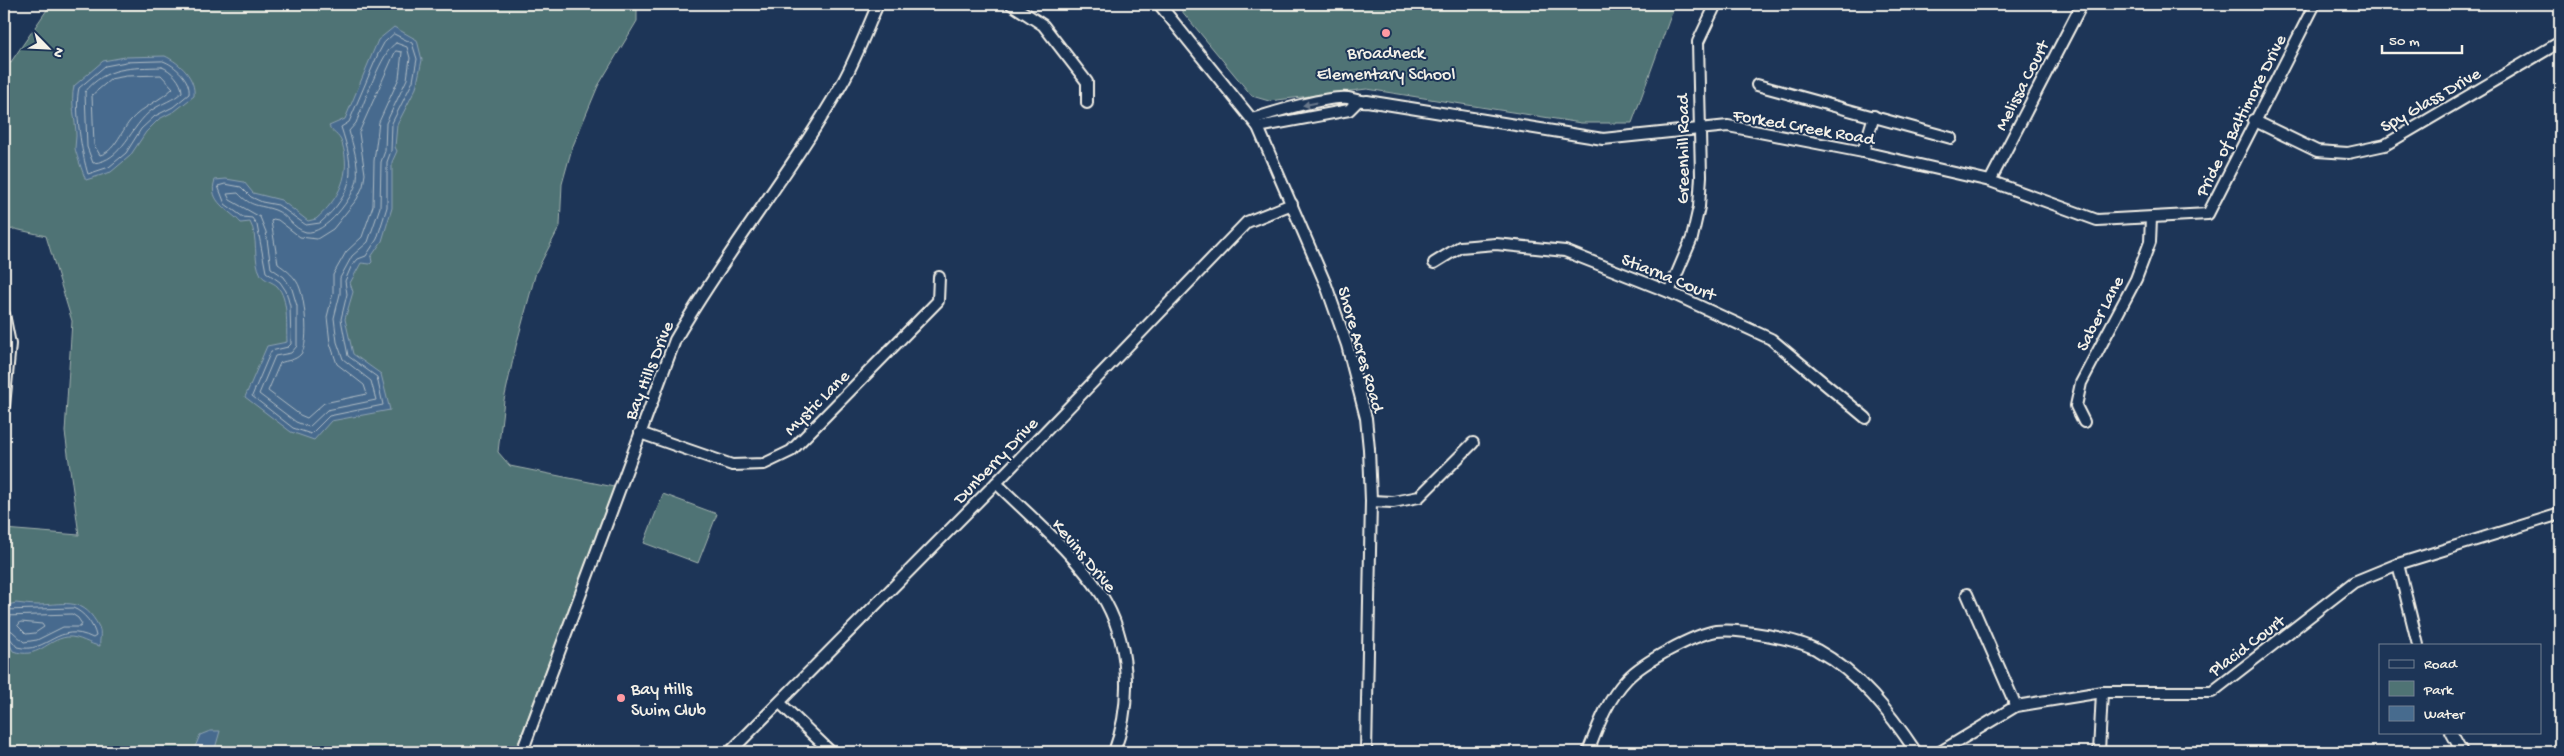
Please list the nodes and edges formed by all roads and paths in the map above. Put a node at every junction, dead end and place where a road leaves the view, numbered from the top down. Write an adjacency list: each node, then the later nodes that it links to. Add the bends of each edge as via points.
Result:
1 (878, 4): 27 (street, Bay Hills Drive, via 845,78 817,125 699,298 675,340)
2 (1011, 4): 9 (street, via 1043,25 1087,82)
3 (1159, 4): 12 (street, Shore Acres Road)
4 (1716, 4): 13 (street, Greenhill Road, via 1698,42)
5 (2082, 4): 16 (street, Melissa Court)
6 (2315, 4): 11 (street, Pride of Baltimore Drive)
7 (2560, 42): 11 (street, Spy Glass Drive, via 2385,145 2348,153 2317,151)
8 (1757, 85): 10 (street)
9 (1087, 103)
10 (1874, 116): 14 (street); 15 (street)
11 (2253, 120): 18 (street, Pride of Baltimore Drive)
12 (1255, 123): 13 (street, Forked Creek Road, via 1309,104 1348,98 1357,102 1603,139); 17 (street, Shore Acres Road)
13 (1699, 129): 15 (street, Forked Creek Road, via 1728,126); 22 (street, Greenhill Road, via 1699,207 1692,238)
14 (1951, 138)
15 (1863, 152): 16 (street, Forked Creek Road)
16 (1990, 181): 19 (street, Forked Creek Road, via 2098,220)
17 (1292, 204): 29 (street, Dunberry Drive, via 1247,222); 30 (street, Shore Acres Road, via 1326,285 1356,376 1366,418)
18 (2208, 214): 19 (street, Forked Creek Road)
19 (2152, 218): 26 (street, Saber Lane, via 2150,242 2136,279 2081,383 2076,406)
20 (1434, 263): 22 (street, Stiarna Court, via 1460,247 1487,245 1565,252)
21 (939, 277): 27 (street, Mystic Lane, via 938,301 791,451 764,464 732,465)
22 (1669, 292): 25 (street, Stiarna Court, via 1771,339)
23 (4, 314): 24 (street, via 10,344)
24 (4, 406)
25 (1866, 418)
26 (2084, 422)
27 (640, 433): 39 (street, Bay Hills Drive)
28 (1473, 443): 30 (street, via 1419,497 1393,502)
29 (996, 483): 36 (street, Dunberry Drive); 42 (street, Kevins Drive, via 1062,547 1100,593 1115,622 1125,666 1125,697 1123,721)
30 (1371, 501): 43 (street, Shore Acres Road)
31 (2560, 514): 32 (street, Placid Court)
32 (2398, 564): 34 (street); 35 (street, Placid Court, via 2354,582 2212,692)
33 (1968, 594): 37 (street)
34 (2418, 644)
35 (2102, 692): 37 (street, Placid Court); 47 (street)
36 (780, 703): 40 (street, Dunberry Drive); 41 (street)
37 (2016, 706): 46 (street, Placid Court)
38 (2452, 734): 48 (street)
39 (522, 752)
40 (730, 752)
41 (831, 752)
42 (1114, 752)
43 (1366, 752)
44 (1588, 752): 45 (street, via 1602,713 1627,678 1666,651 1716,631 1762,634 1816,649 1856,678 1894,720)
45 (1916, 752)
46 (1940, 752)
47 (2099, 752)
48 (2462, 752)

